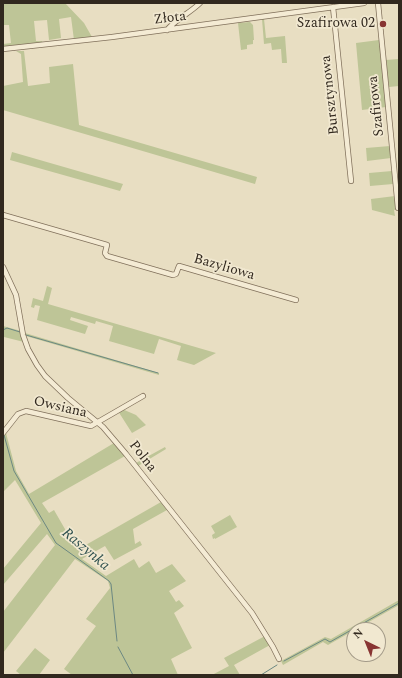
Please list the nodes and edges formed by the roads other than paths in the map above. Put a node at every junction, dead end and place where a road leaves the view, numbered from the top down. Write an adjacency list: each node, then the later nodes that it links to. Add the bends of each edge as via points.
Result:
1 (200, 3): 5 (street)
2 (364, 3): 4 (street, Złota)
3 (378, 3): 8 (street, Szafirowa)
4 (334, 7): 5 (street, Złota); 7 (street, Bursztynowa)
5 (167, 30): 6 (street, Złota)
6 (3, 49)
7 (350, 181)
8 (398, 208)
9 (3, 215): 11 (street, Bazyliowa, via 107,245 106,256 173,276 179,266)
10 (3, 267): 13 (street, Polna, via 16,295 23,335 33,359 62,393)
11 (296, 300)
12 (143, 396): 13 (street)
13 (97, 422): 14 (street, Owsiana, via 87,426 24,411 15,417); 15 (street, Polna, via 126,454 252,613)
14 (3, 433)
15 (279, 659)

